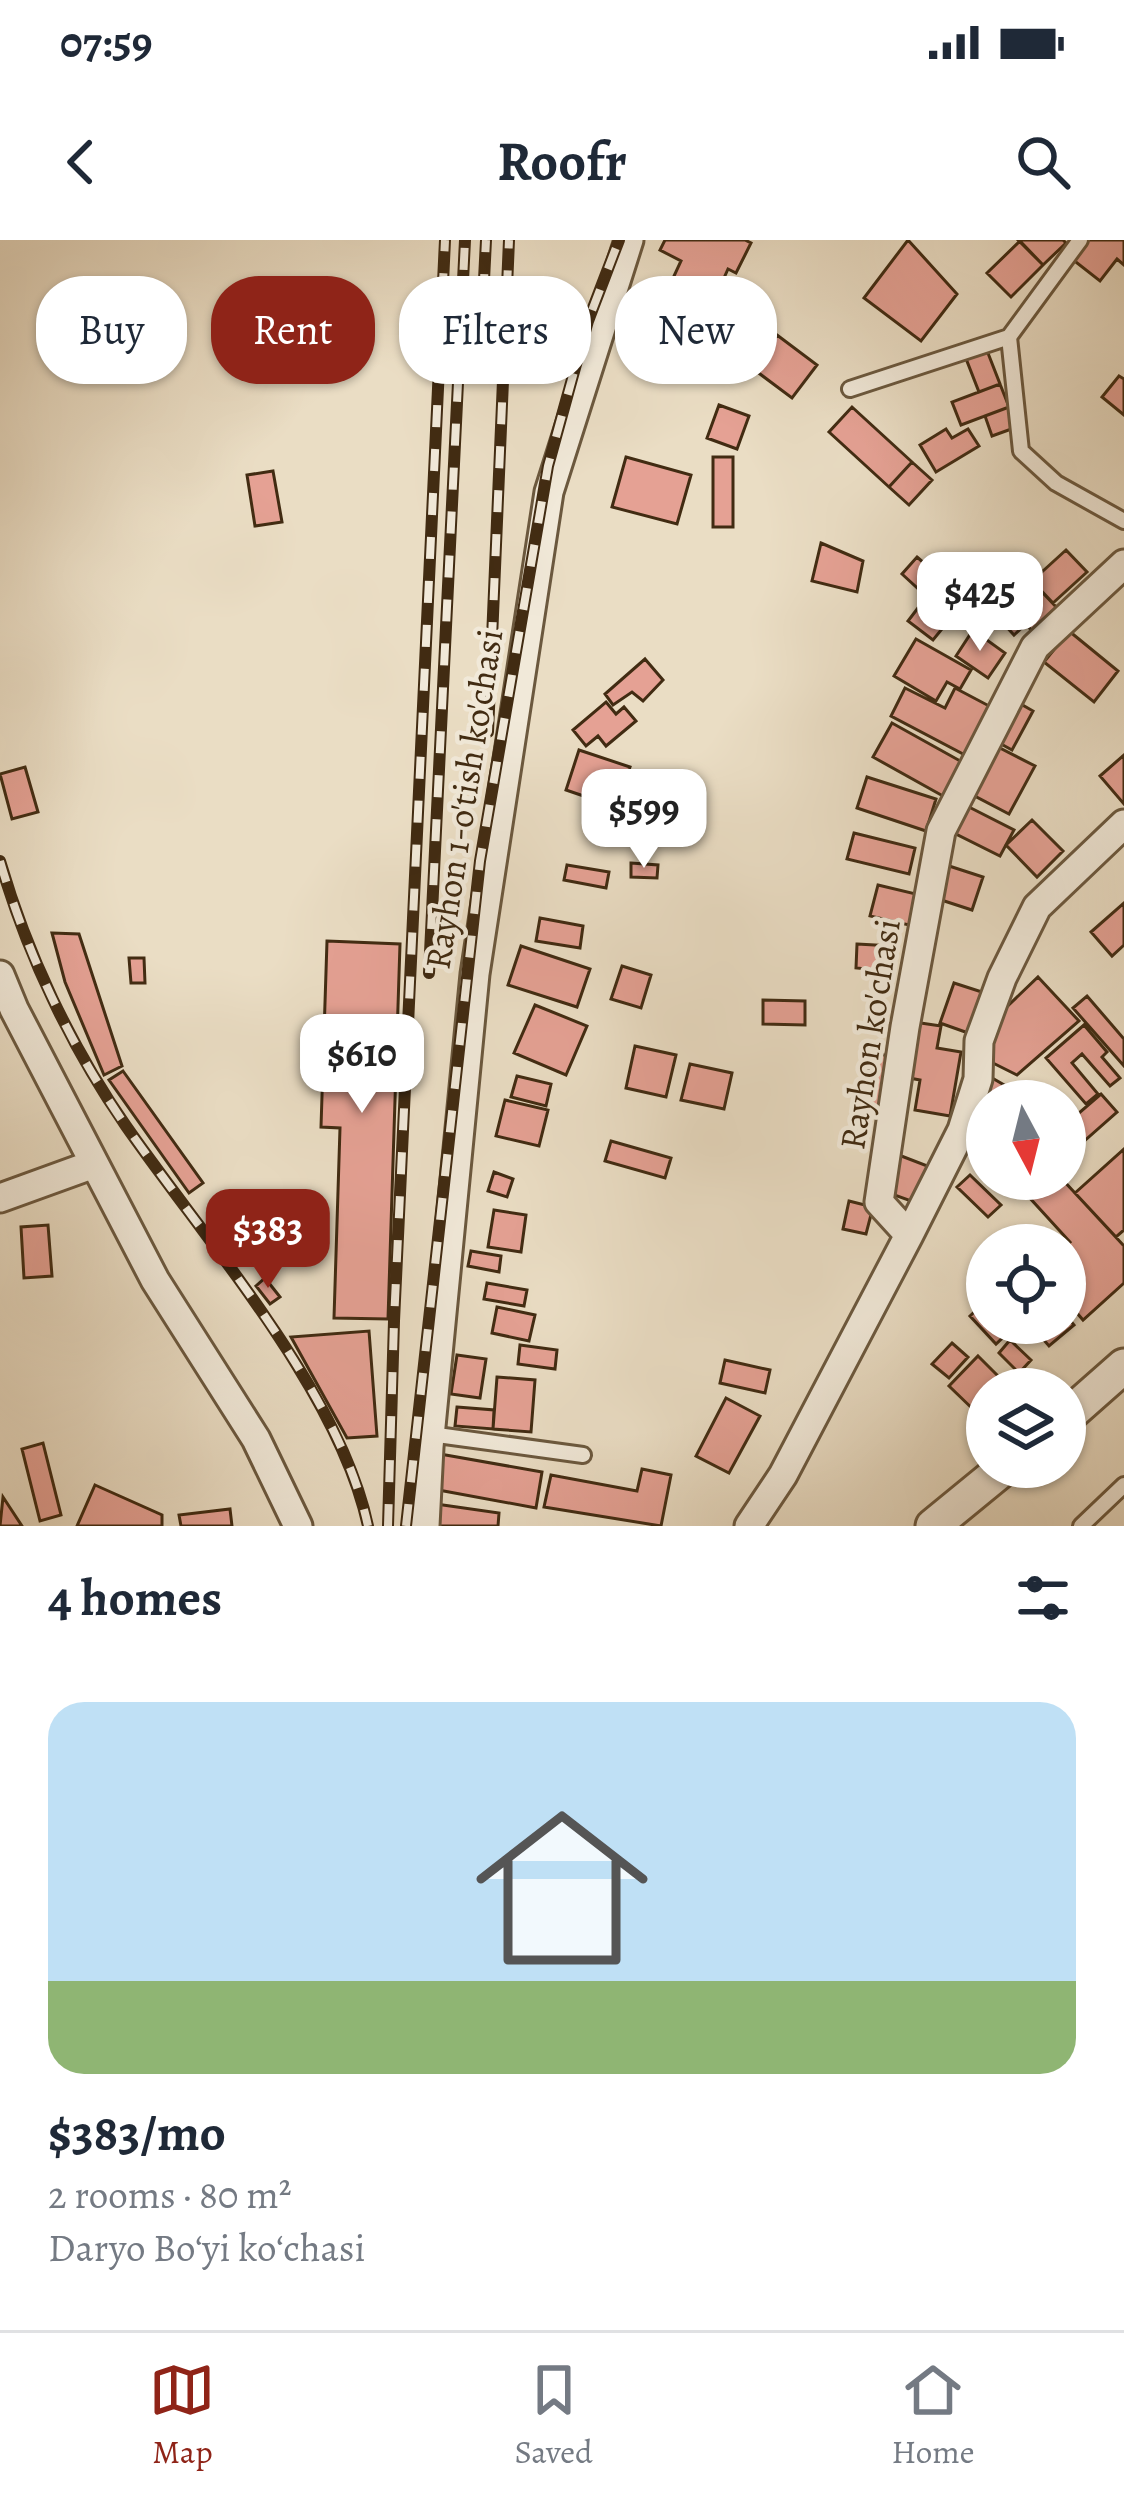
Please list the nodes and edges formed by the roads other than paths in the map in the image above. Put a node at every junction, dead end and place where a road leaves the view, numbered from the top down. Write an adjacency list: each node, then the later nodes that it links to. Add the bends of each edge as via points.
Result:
1 (629, 240): 14 (street, Rayhon 1-o'tish ko'chasi, via 549,492 476,974)
2 (1080, 240): 3 (lane)
3 (1009, 337): 4 (lane); 5 (lane, via 1021,452 1056,483)
4 (850, 389)
5 (1124, 521)
6 (1124, 564): 11 (street, Rayhon ko'chasi, via 1035,647 941,831 879,1202)
7 (1124, 824): 11 (street, via 1037,907 979,1041 978,1079 962,1130)
8 (0, 975): 9 (street)
9 (94, 1164): 10 (street); 18 (street, via 155,1280 256,1439)
10 (0, 1198)
11 (909, 1235): 20 (street)
12 (1124, 1366): 13 (street)
13 (1086, 1399)
14 (430, 1434): 15 (lane); 19 (street, Rayhon 1-o'tish ko'chasi)
15 (584, 1455)
16 (1124, 1485): 22 (lane)
17 (979, 1488): 21 (street)
18 (298, 1526)
19 (424, 1526)
20 (749, 1526)
21 (932, 1526)
22 (1081, 1526)

